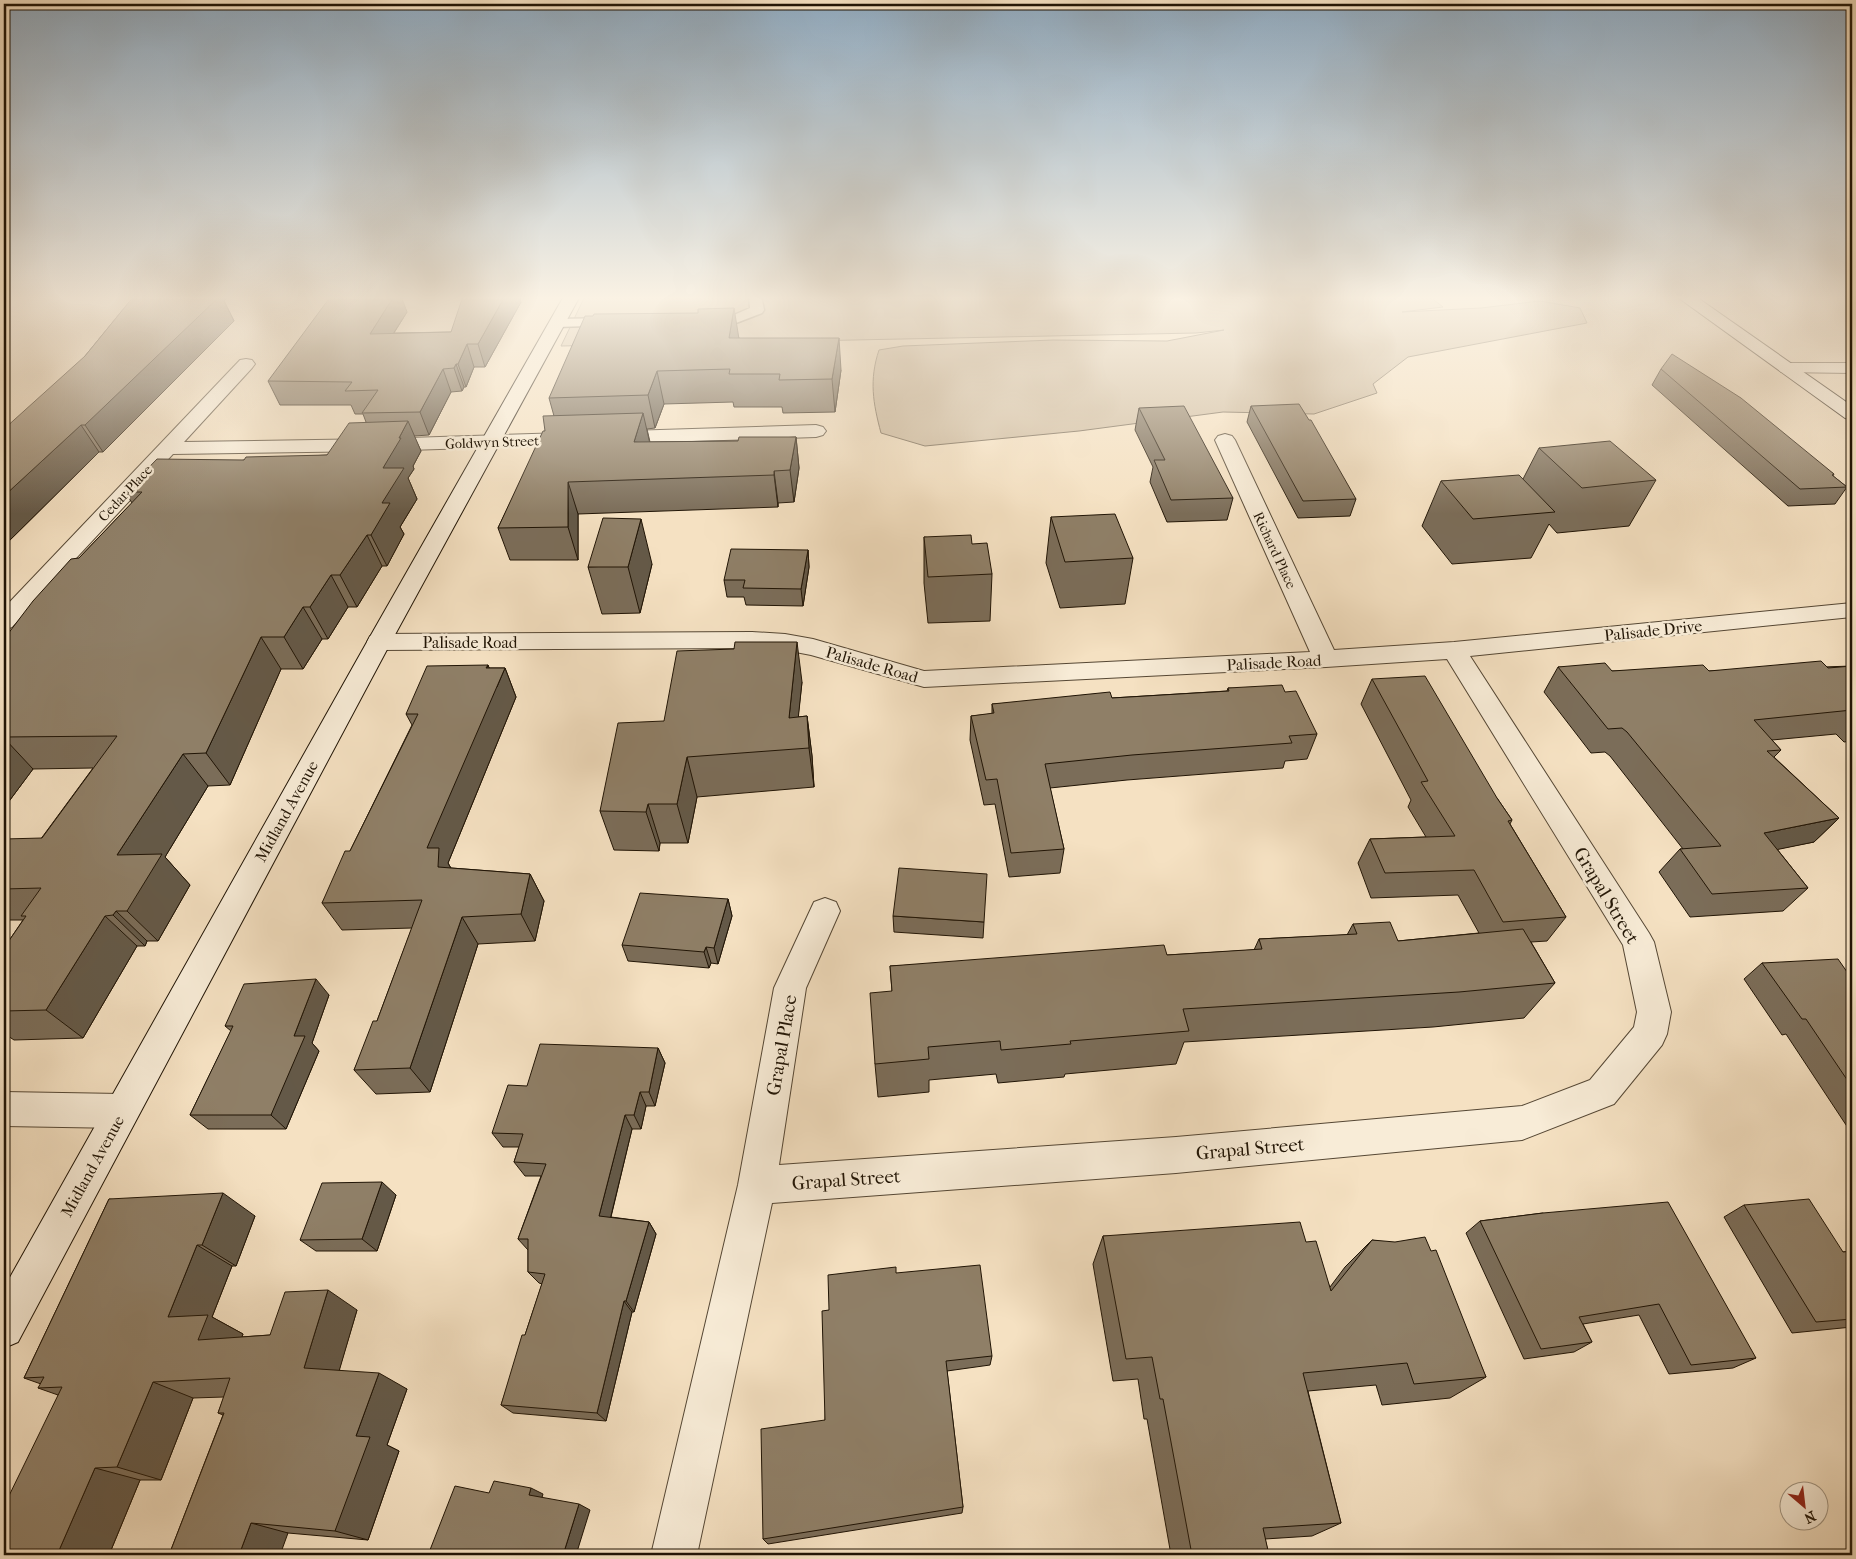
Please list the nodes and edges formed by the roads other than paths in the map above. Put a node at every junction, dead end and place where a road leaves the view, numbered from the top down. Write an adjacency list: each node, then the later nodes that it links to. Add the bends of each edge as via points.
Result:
1 (242, 369): 8 (street, Cedar Place)
2 (532, 369): 7 (street, Midland Avenue)
3 (1788, 369): 4 (street)
4 (1852, 414)
5 (816, 431): 7 (street, Goldwyn Street)
6 (1225, 440): 13 (street, Richard Place)
7 (492, 442): 8 (street, Goldwyn Street); 11 (street, Midland Avenue)
8 (167, 448): 10 (street, Cedar Place)
9 (1852, 610): 12 (street, Palisade Drive)
10 (4, 622)
11 (379, 642): 13 (street, Palisade Road, via 785,642 924,679); 16 (street, Midland Avenue)
12 (1454, 650): 13 (street, Palisade Road); 17 (street, Grapal Street, via 1638,942 1654,1012 1650,1034 1602,1092 1522,1123 1176,1155)
13 (1326, 659)
14 (825, 911): 17 (street, Grapal Place, via 790,988)
15 (4, 1109): 16 (street)
16 (121, 1111): 18 (street, Midland Avenue)
17 (757, 1185): 19 (street)
18 (4, 1328)
19 (674, 1555)

